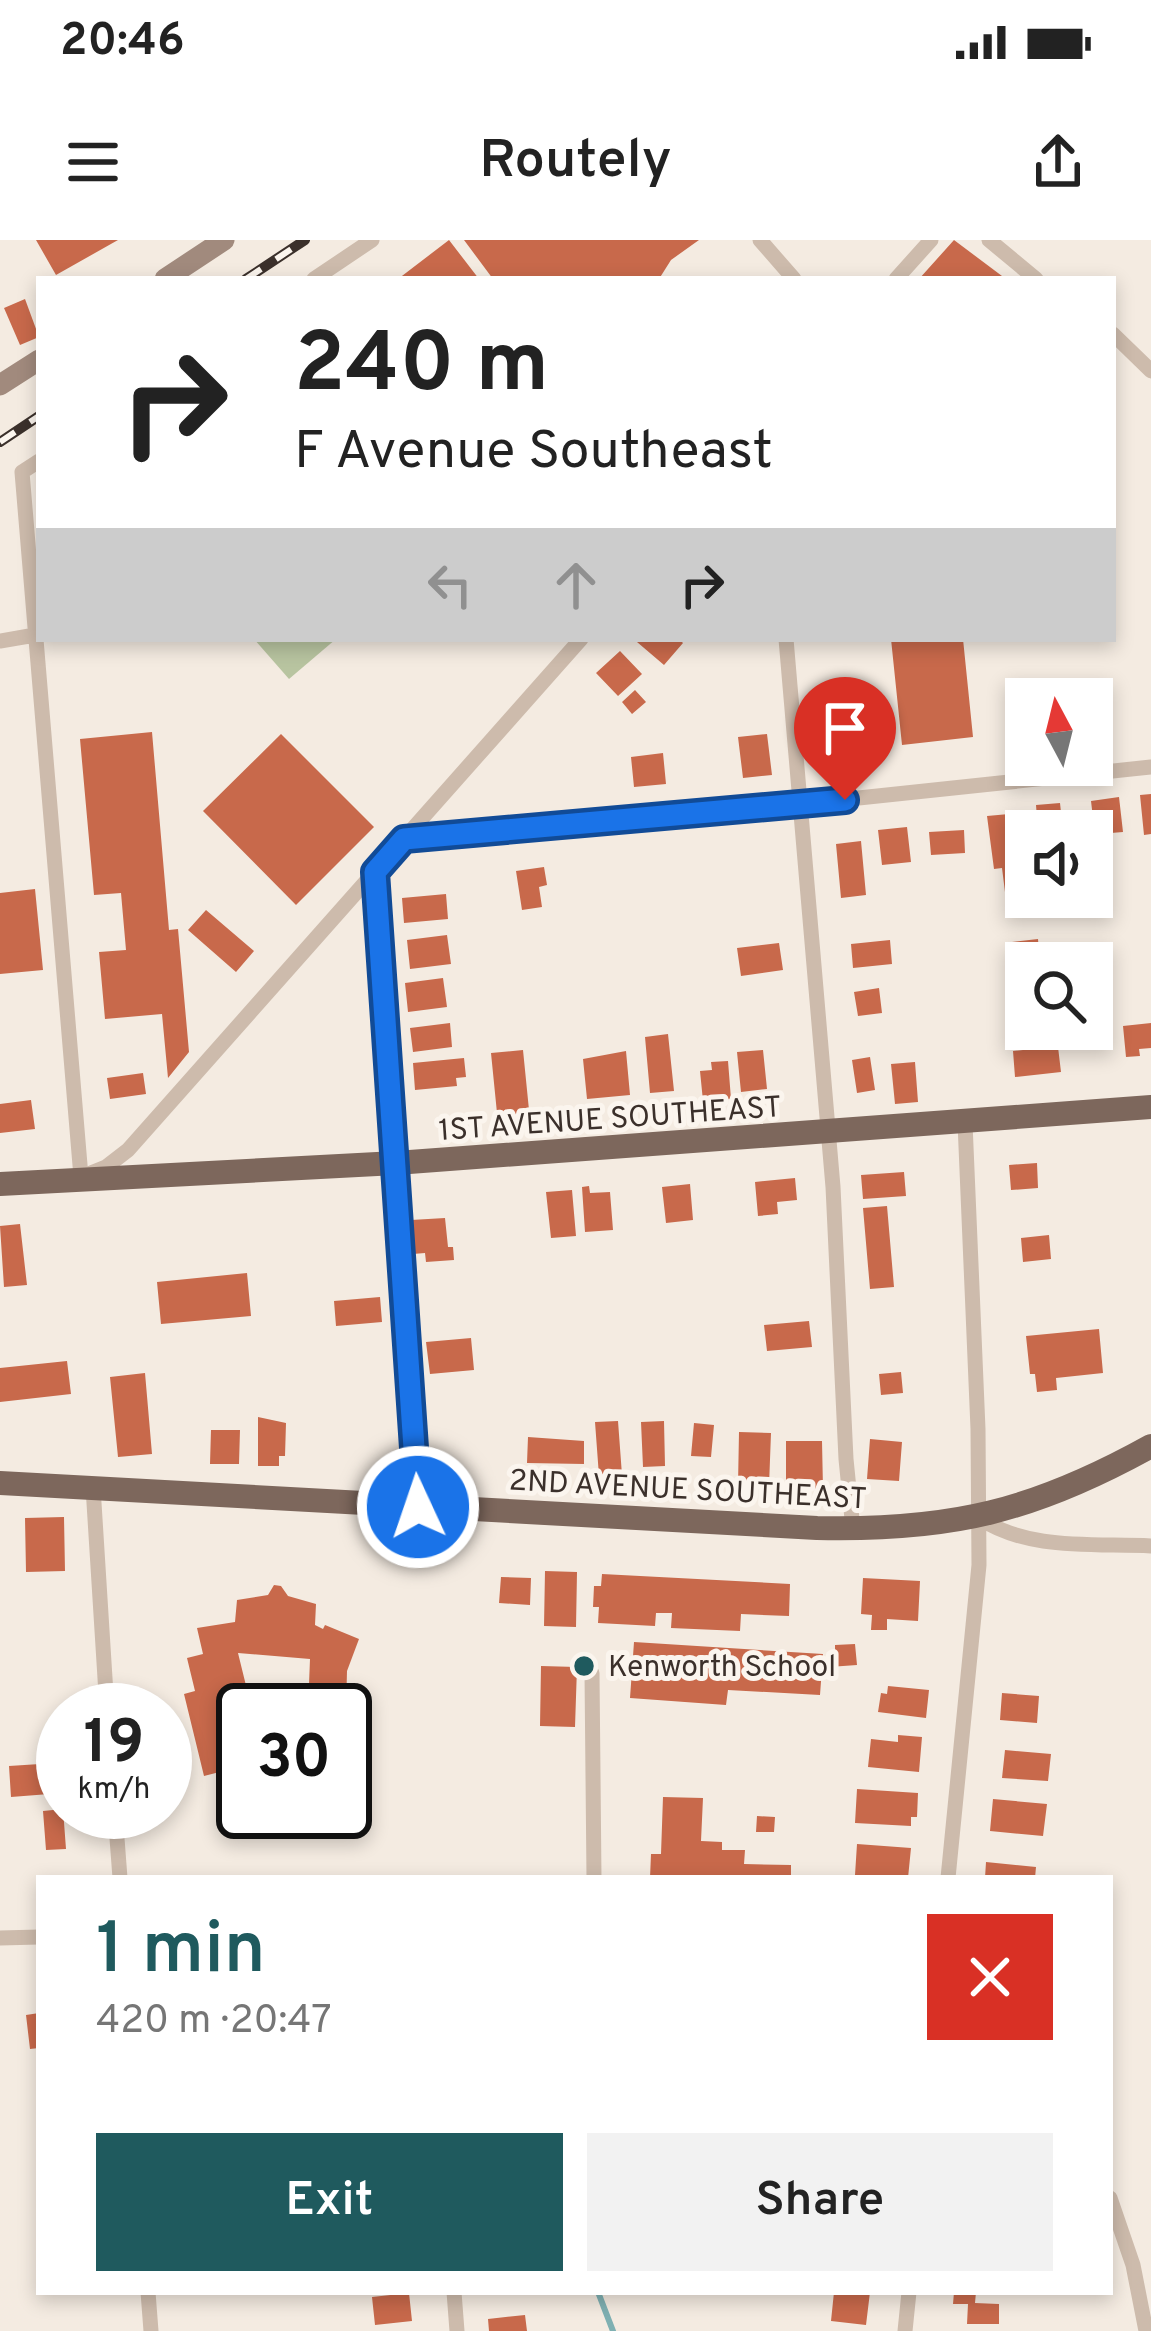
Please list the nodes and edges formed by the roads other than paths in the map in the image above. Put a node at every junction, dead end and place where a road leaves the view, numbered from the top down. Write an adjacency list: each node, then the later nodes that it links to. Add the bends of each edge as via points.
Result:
1 (224, 240): 6 (street)
2 (372, 240): 7 (street)
3 (760, 240): 8 (street)
4 (931, 240): 9 (street)
5 (989, 240): 10 (street)
6 (170, 276)
7 (318, 276)
8 (791, 276)
9 (899, 276)
10 (1032, 276)
11 (1116, 337): 13 (street)
12 (36, 362): 14 (street)
13 (1151, 371)
14 (0, 385)
15 (36, 463): 16 (street, via 22,472)
16 (34, 634): 17 (street); 28 (street)
17 (0, 641)
18 (578, 642): 22 (street)
19 (786, 642): 21 (street)
20 (1151, 767): 21 (street)
21 (802, 804): 22 (street); 26 (street)
22 (404, 839): 23 (street)
23 (375, 872): 27 (street); 28 (street, via 128,1150)
24 (1151, 1107): 25 (main road, 1ST AVENUE SOUTHEAST)
25 (965, 1124): 26 (main road, 1ST AVENUE SOUTHEAST); 34 (street)
26 (828, 1133): 27 (main road, 1ST AVENUE SOUTHEAST); 35 (street)
27 (396, 1162): 28 (main road, 1ST AVENUE SOUTHEAST); 33 (street)
28 (81, 1177): 29 (main road, 1ST AVENUE SOUTHEAST)
29 (0, 1184)
30 (1151, 1446): 34 (main road, via 1058,1493)
31 (0, 1483): 32 (main road, 2ND AVENUE SOUTHEAST)
32 (92, 1487): 33 (main road, 2ND AVENUE SOUTHEAST); 38 (street)
33 (418, 1507): 35 (main road, 2ND AVENUE SOUTHEAST)
34 (979, 1518): 35 (main road, 2ND AVENUE SOUTHEAST); 36 (street, 2ND AVENUE SOUTHEAST, via 1025,1540); 42 (street)
35 (853, 1529)
36 (1151, 1546)
37 (592, 1672): 41 (street)
38 (105, 1683)
39 (117, 1839): 40 (street)
40 (119, 1875)
41 (594, 1875)
42 (948, 1875)
43 (36, 1937): 44 (street)
44 (0, 1938)
45 (1113, 2207): 52 (street)
46 (148, 2295): 49 (street)
47 (454, 2295): 50 (street)
48 (909, 2295): 51 (street)
49 (151, 2331)
50 (457, 2331)
51 (905, 2331)
52 (1146, 2331)

